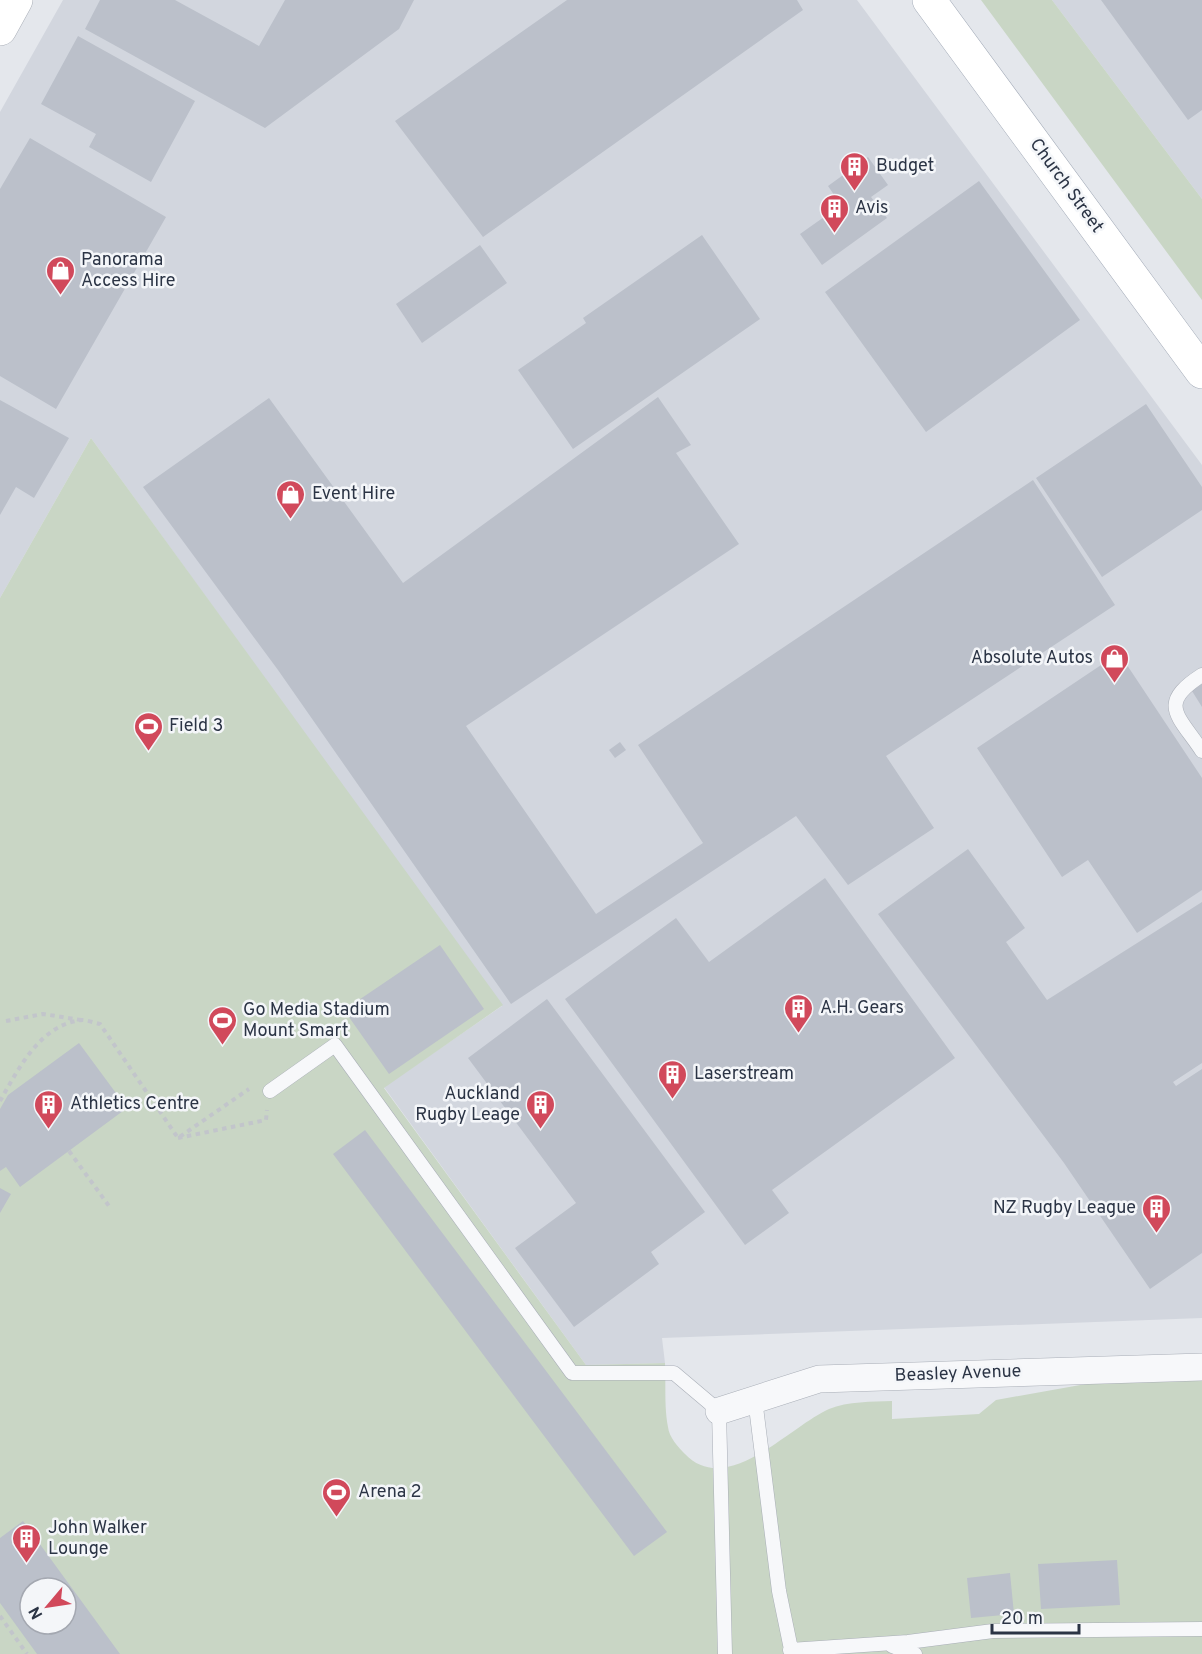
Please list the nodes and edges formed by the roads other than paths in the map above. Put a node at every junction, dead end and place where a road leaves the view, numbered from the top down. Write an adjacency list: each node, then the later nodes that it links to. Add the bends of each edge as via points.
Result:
1 (16, 0): 3 (main road)
2 (929, 0): 4 (main road, Church Street)
3 (0, 29)
4 (1202, 372)
5 (1202, 675): 6 (lane, via 1179,692 1174,703)
6 (1202, 751)
7 (270, 1091): 10 (lane, via 335,1045 572,1373 674,1372)
8 (1202, 1367): 9 (street, Beasley Avenue, via 819,1379)
9 (755, 1399): 10 (street, Beasley Avenue); 13 (lane, via 779,1591)
10 (719, 1411): 14 (lane)
11 (1202, 1629): 12 (lane, via 993,1631)
12 (884, 1644): 13 (lane); 15 (lane)
13 (791, 1652)
14 (725, 1654)
15 (915, 1654)

